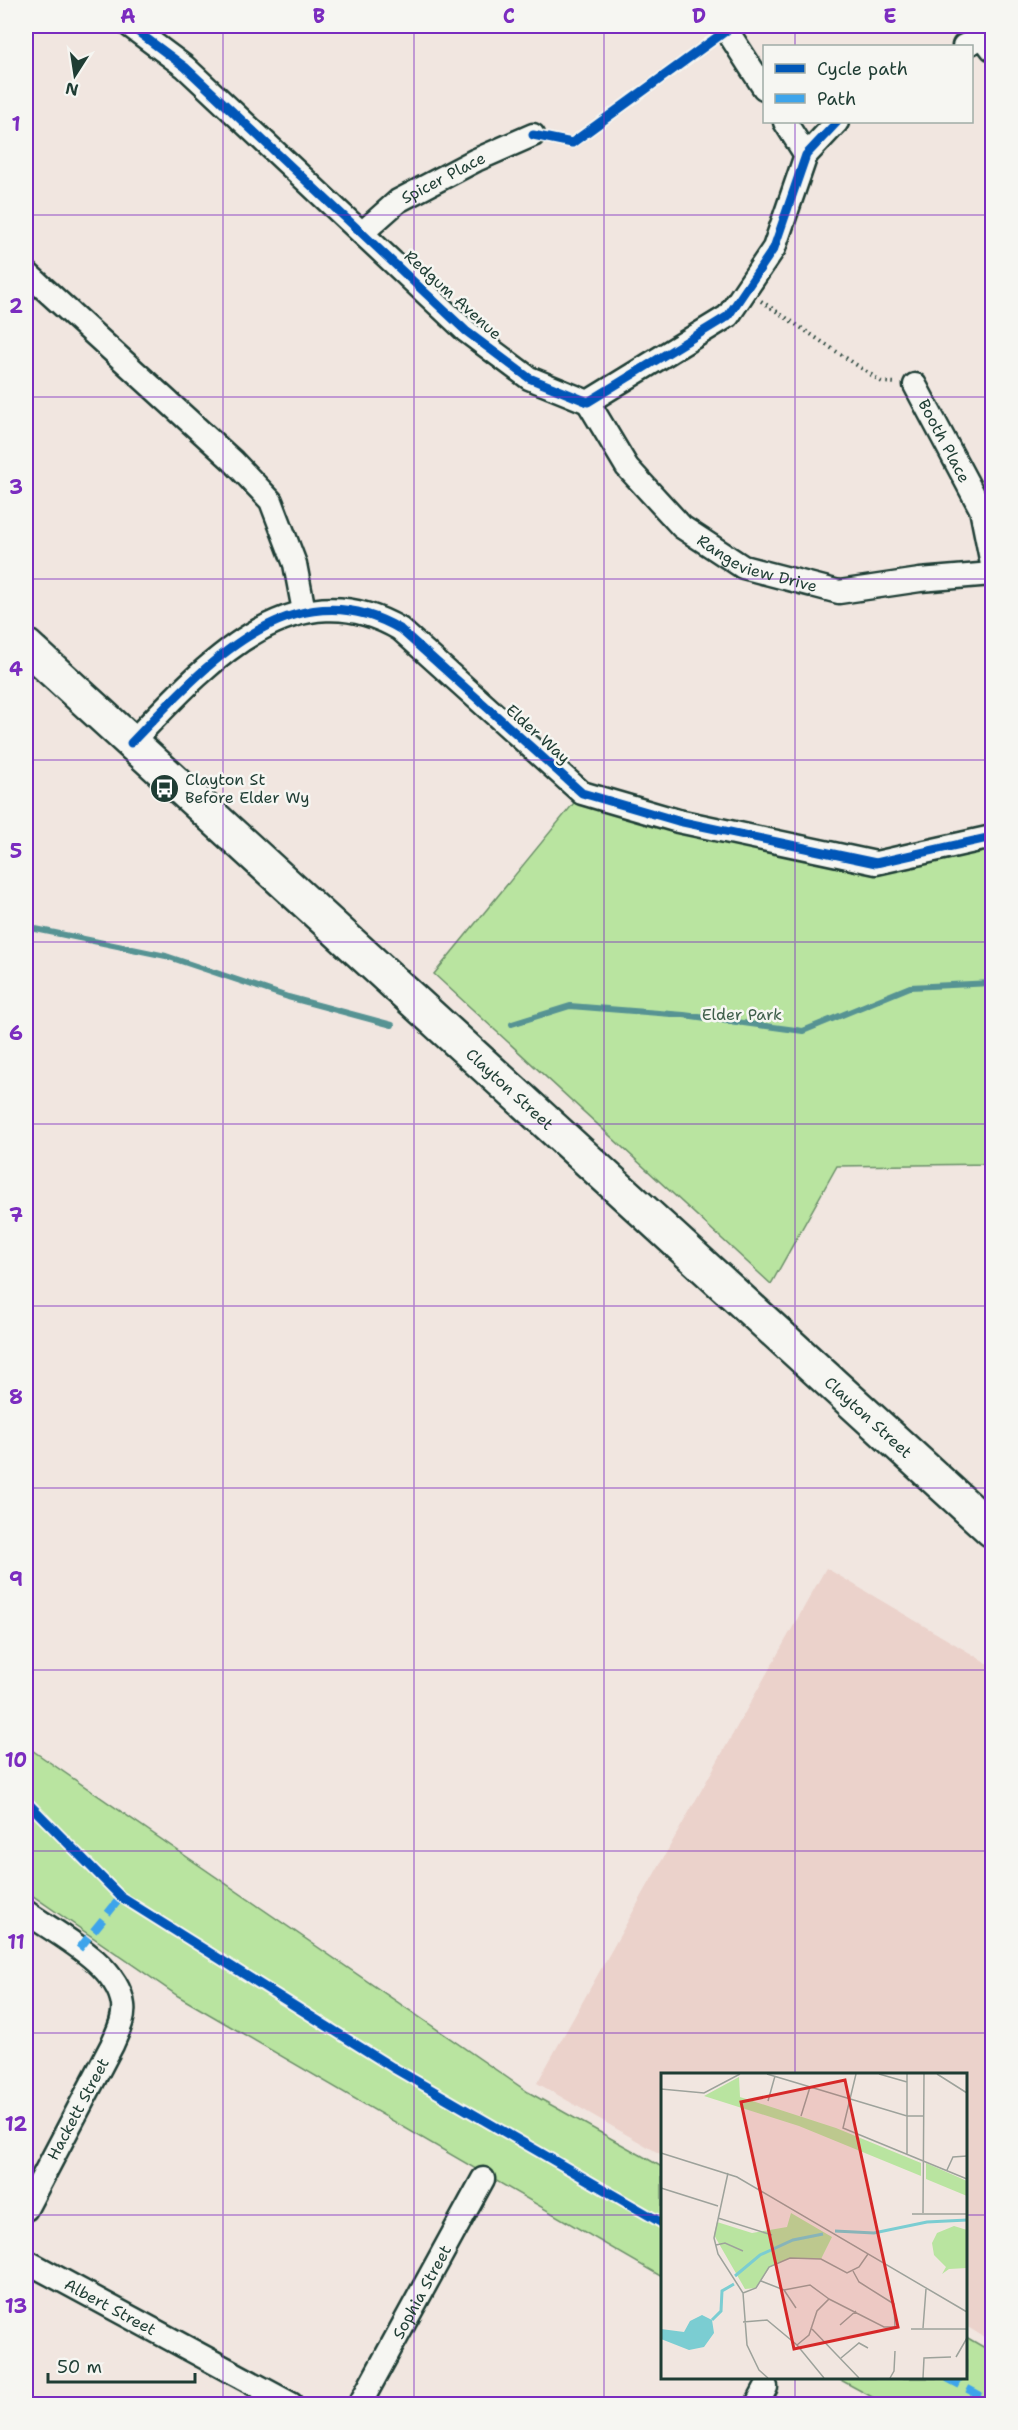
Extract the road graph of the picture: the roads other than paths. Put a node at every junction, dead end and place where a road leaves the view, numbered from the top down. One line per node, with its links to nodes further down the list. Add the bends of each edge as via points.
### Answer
1 (129, 26): 8 (street, Redgum Avenue, via 185,67)
2 (724, 26): 3 (street)
3 (763, 85)
4 (786, 123): 7 (street)
5 (836, 123): 7 (street)
6 (533, 135): 8 (street, Spicer Place, via 398,201)
7 (806, 155): 11 (street, via 774,248 728,316)
8 (362, 233): 11 (street, Redgum Avenue, via 466,331 529,378)
9 (26, 272): 14 (street, via 271,501 294,564)
10 (915, 385): 12 (street, Booth Place, via 981,509)
11 (588, 402): 13 (street, Rangeview Drive, via 627,467 682,527 742,567 839,592)
12 (993, 564)
13 (993, 574)
14 (304, 611): 16 (street, Elder Way, via 268,626 214,659); 17 (street, Elder Way, via 335,608 362,612 379,616 400,629 582,793 678,821 876,863)
15 (26, 646): 16 (main road, Clayton Street)
16 (131, 743): 18 (main road, Clayton Street)
17 (993, 837)
18 (993, 1530)
19 (26, 1912): 21 (street, Hackett Street, via 102,1965 117,1984 123,2006 112,2045)
20 (483, 2179): 24 (street, Sophia Street)
21 (26, 2209)
22 (26, 2261): 23 (street, Albert Street)
23 (291, 2404)
24 (360, 2404)

